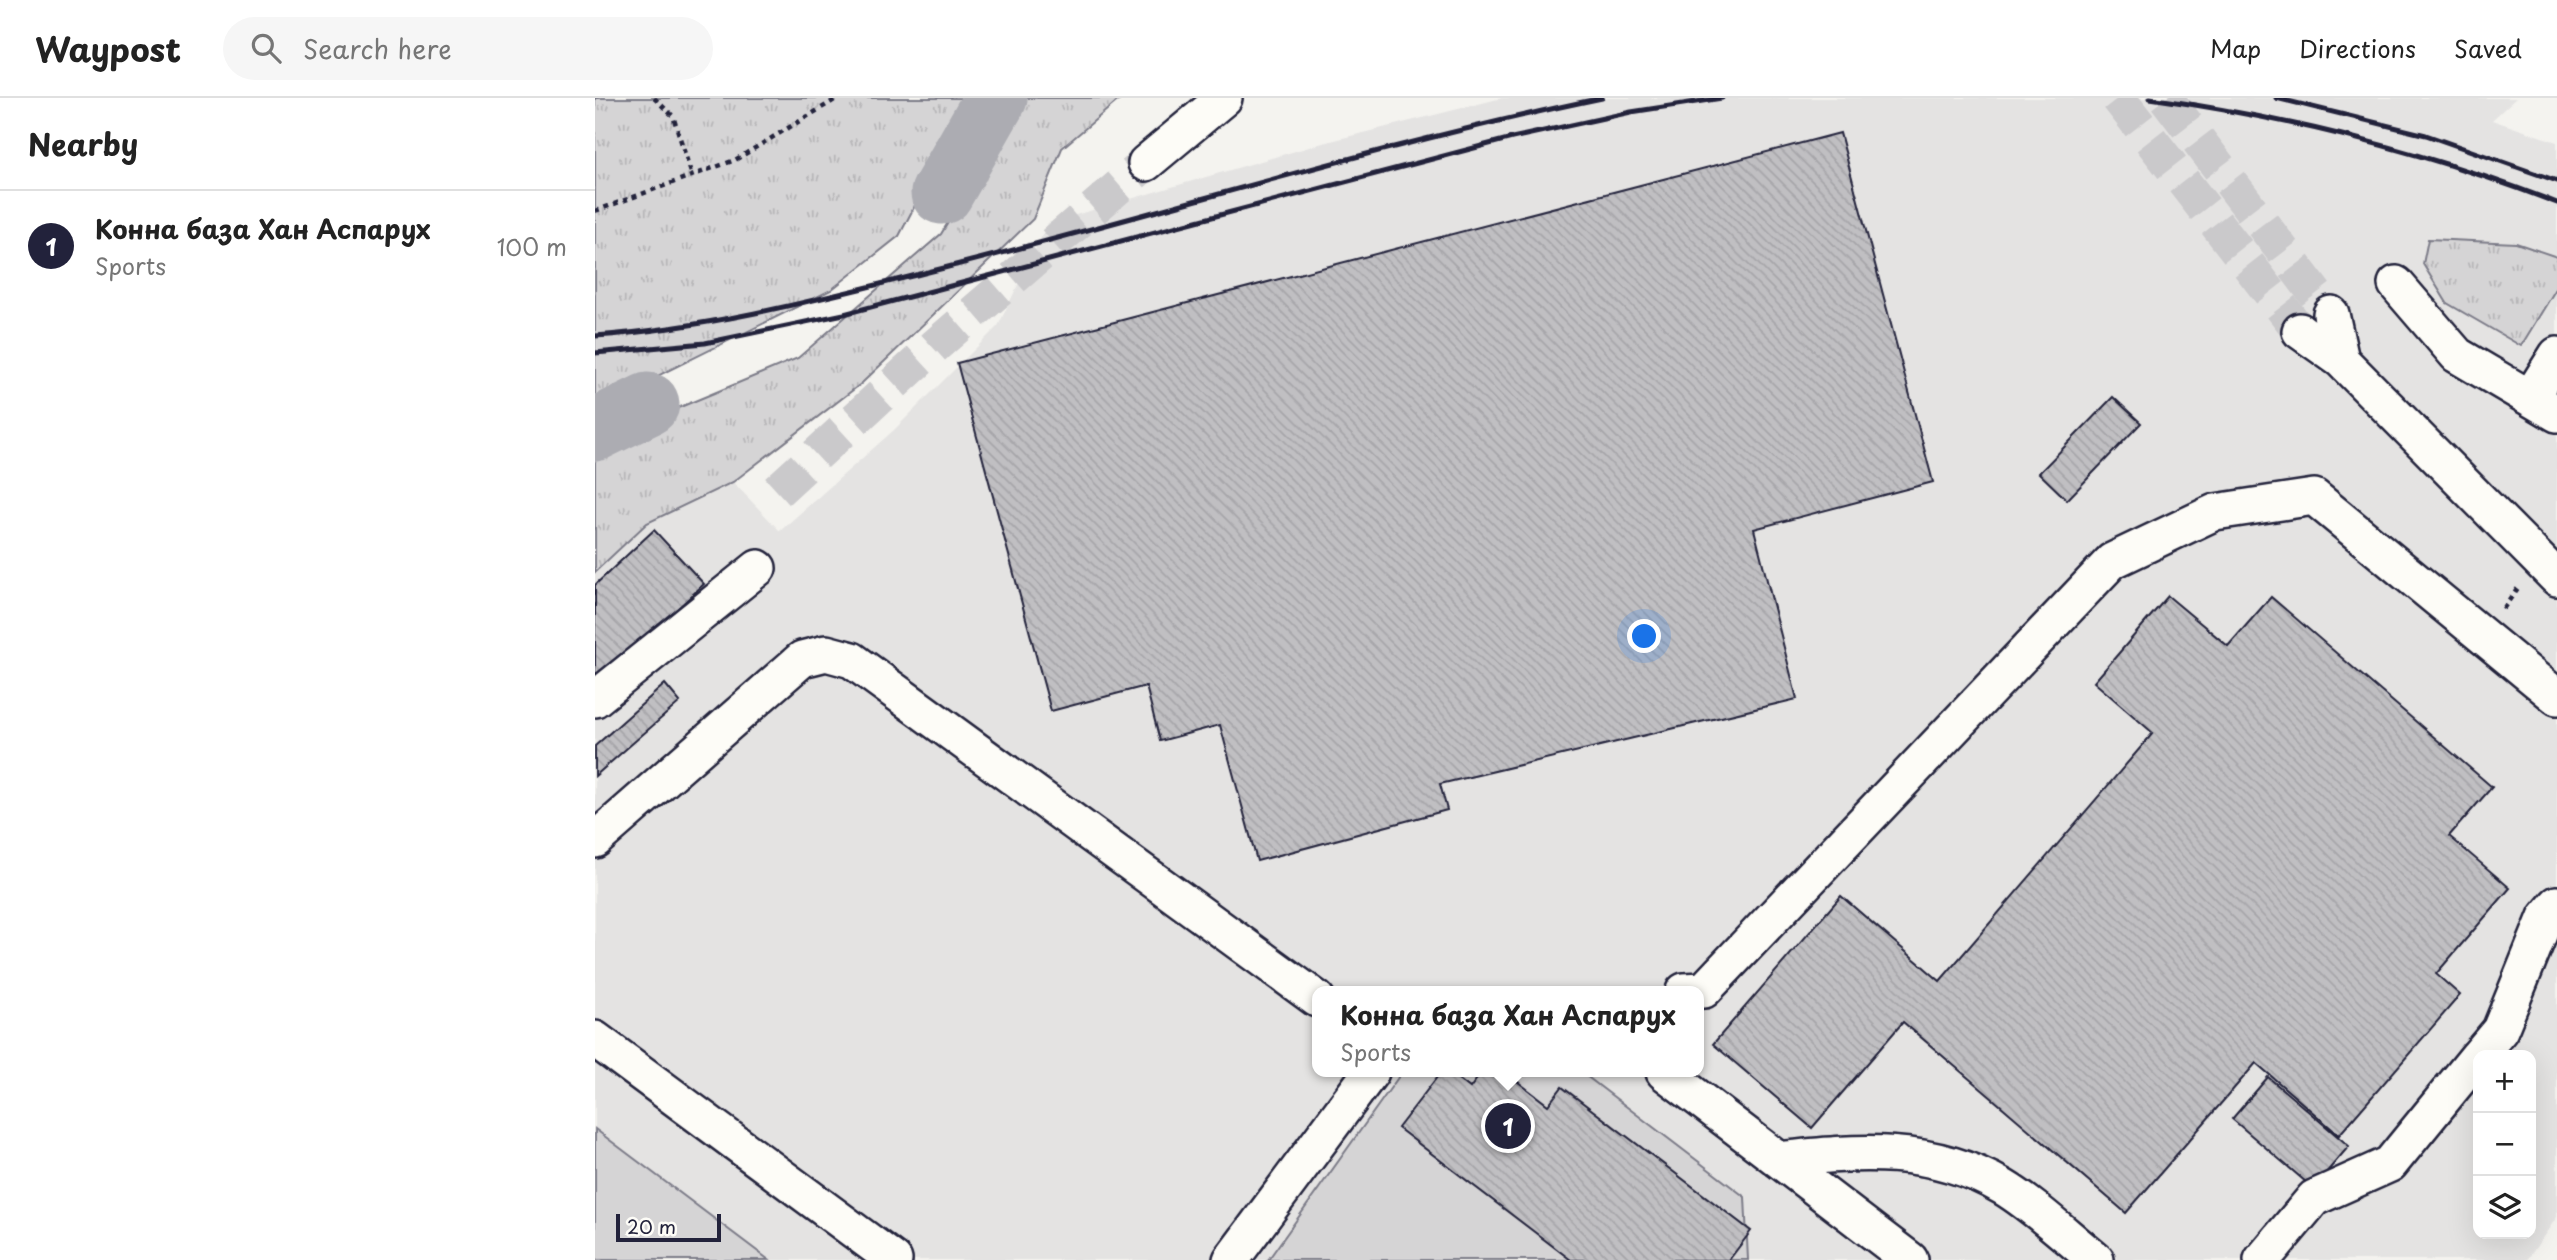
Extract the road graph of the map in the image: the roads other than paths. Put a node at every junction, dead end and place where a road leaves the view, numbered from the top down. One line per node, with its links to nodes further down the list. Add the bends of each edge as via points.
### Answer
1 (1224, 98): 2 (lane)
2 (1146, 163)
3 (2396, 284): 8 (lane, via 2457,355)
4 (2331, 314): 7 (lane)
5 (2300, 331): 7 (lane)
6 (2557, 355): 8 (lane)
7 (2341, 360): 10 (lane)
8 (2543, 406)
9 (758, 568): 12 (lane)
10 (2548, 568)
11 (2557, 697): 15 (lane, via 2314,497 2215,512 2112,561)
12 (595, 699)
13 (595, 840): 16 (lane, via 802,659 827,653 852,660)
14 (2557, 904): 18 (lane, via 2546,917 2500,1030)
15 (1704, 990)
16 (1312, 995)
17 (595, 1038): 23 (lane)
18 (2484, 1050)
19 (2473, 1063): 27 (lane, via 2390,1164 2314,1198)
20 (1367, 1077): 24 (lane)
21 (1671, 1077): 22 (lane)
22 (1779, 1160): 25 (lane); 26 (lane, via 1849,1152 1930,1156 2003,1187)
23 (894, 1260)
24 (1231, 1260)
25 (1910, 1260)
26 (2096, 1260)
27 (2262, 1260)

